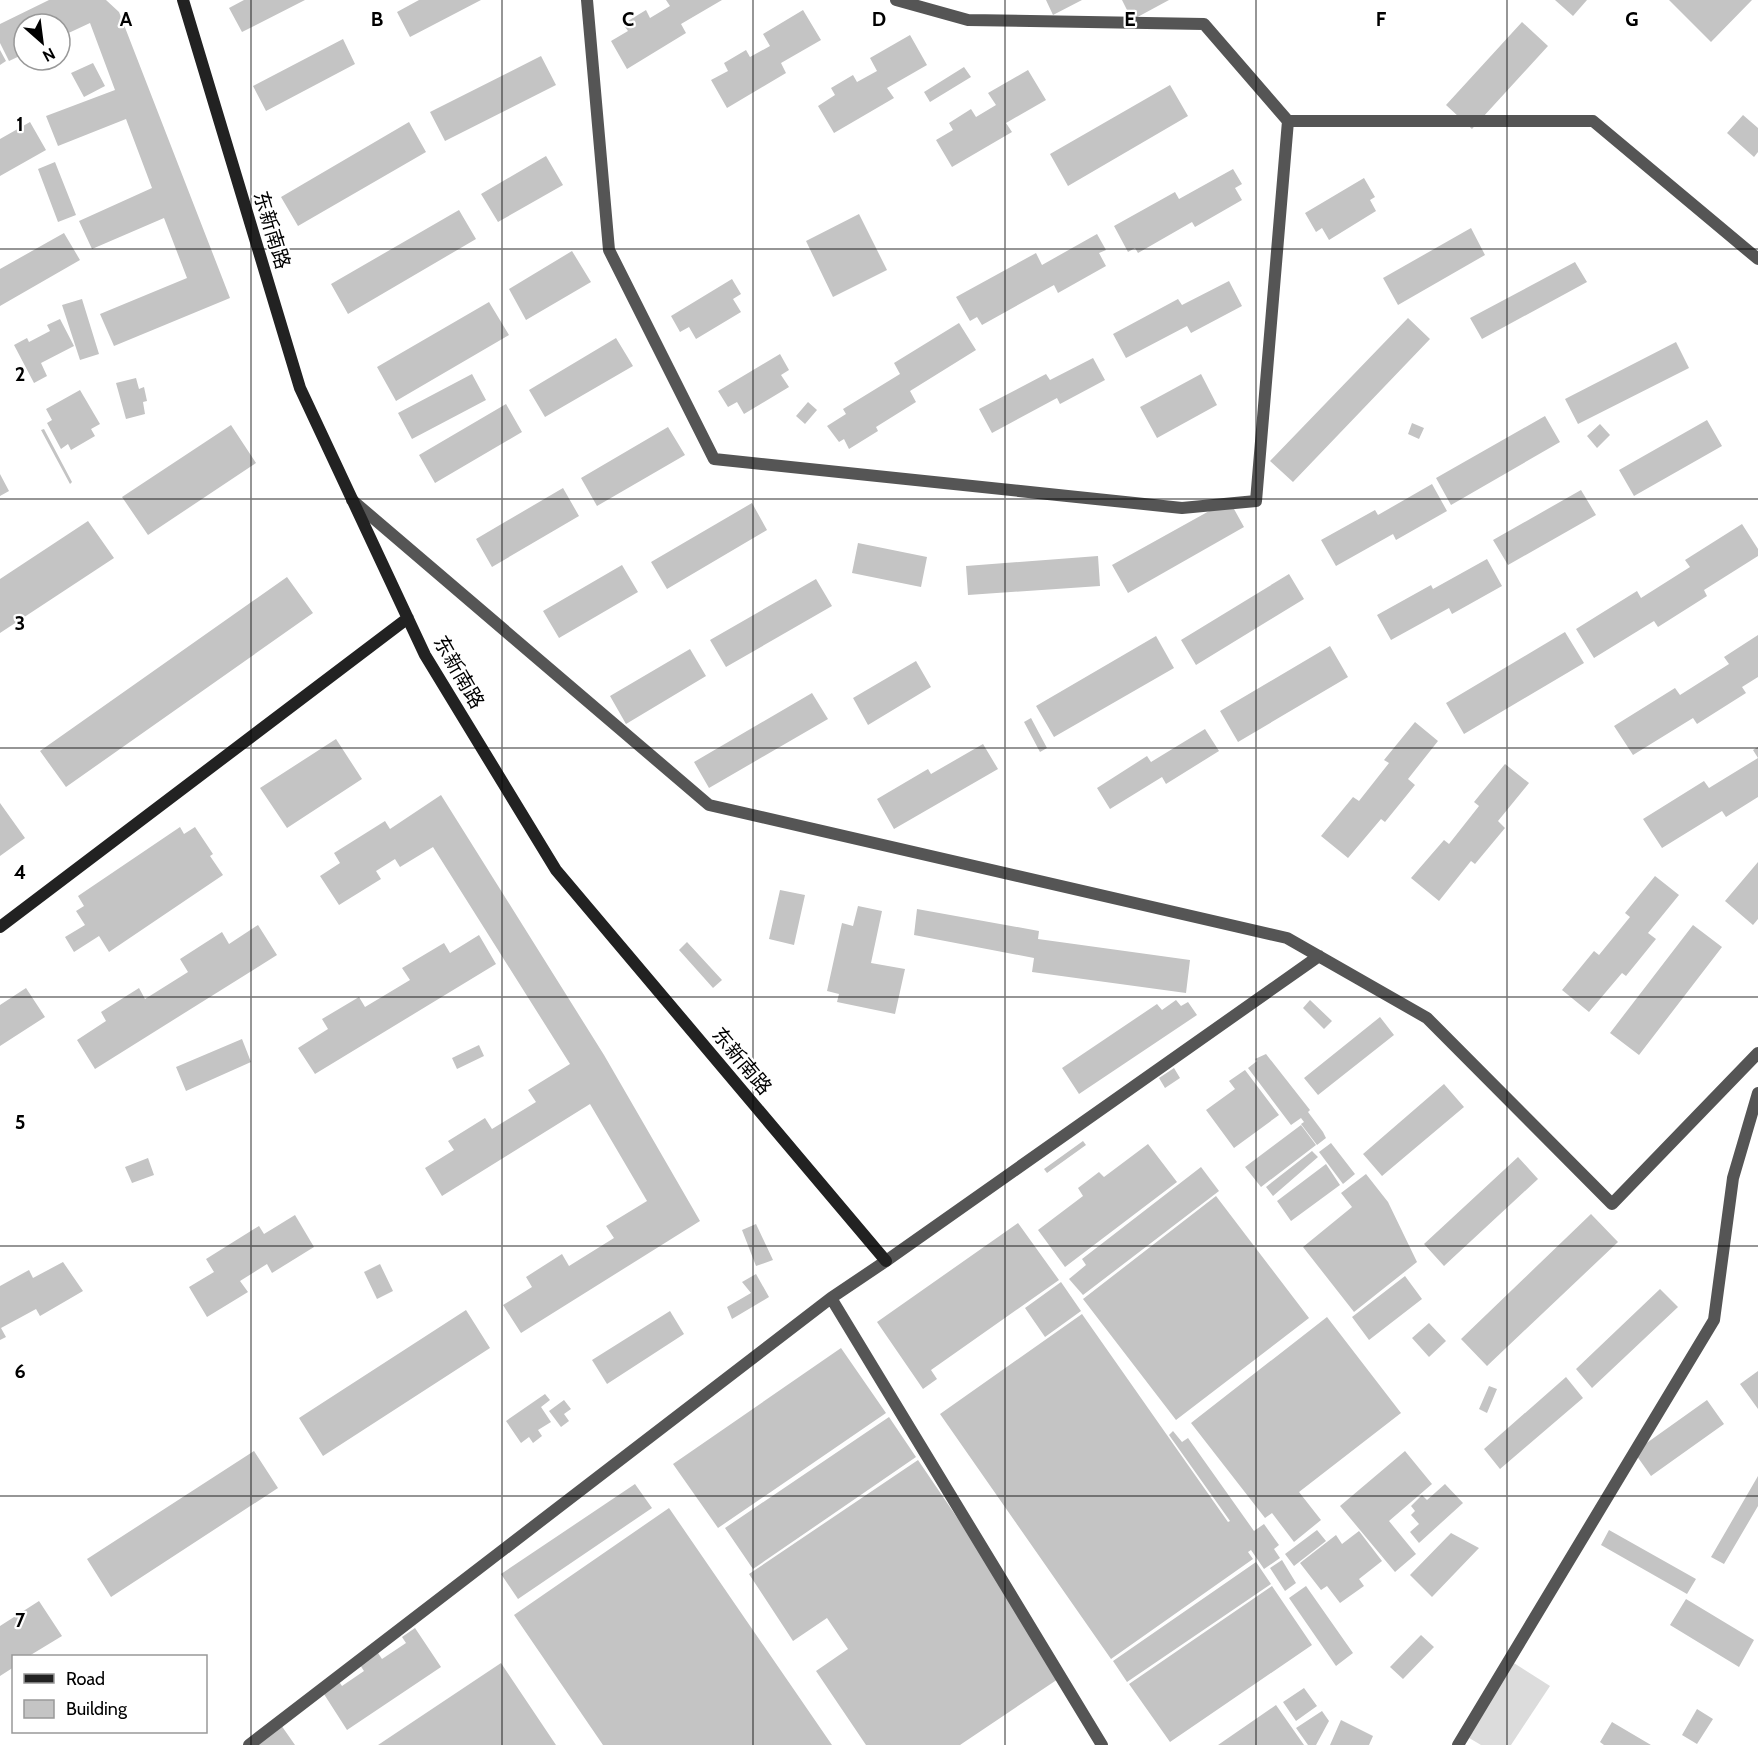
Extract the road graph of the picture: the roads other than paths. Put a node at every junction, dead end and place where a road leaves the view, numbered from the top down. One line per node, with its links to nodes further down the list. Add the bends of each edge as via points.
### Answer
1 (183, 0): 6 (main road, 东新南路, via 300,388)
2 (587, 0): 4 (street, via 609,250 714,459 1182,508 1256,501)
3 (896, 0): 4 (street, via 968,20 1204,24)
4 (1288, 121): 5 (street, via 1593,121)
5 (1758, 259)
6 (352, 500): 7 (main road, 东新南路); 9 (street, via 709,805 1287,938)
7 (408, 618): 8 (main road); 12 (main road, 东新南路, via 425,655 556,870)
8 (0, 927)
9 (1318, 956): 10 (street, via 1427,1018 1612,1204); 12 (street)
10 (1758, 1053)
11 (1758, 1094): 16 (street, via 1733,1178 1714,1320)
12 (886, 1262): 13 (street)
13 (831, 1298): 14 (street); 15 (street)
14 (249, 1745)
15 (1102, 1745)
16 (1458, 1745)

